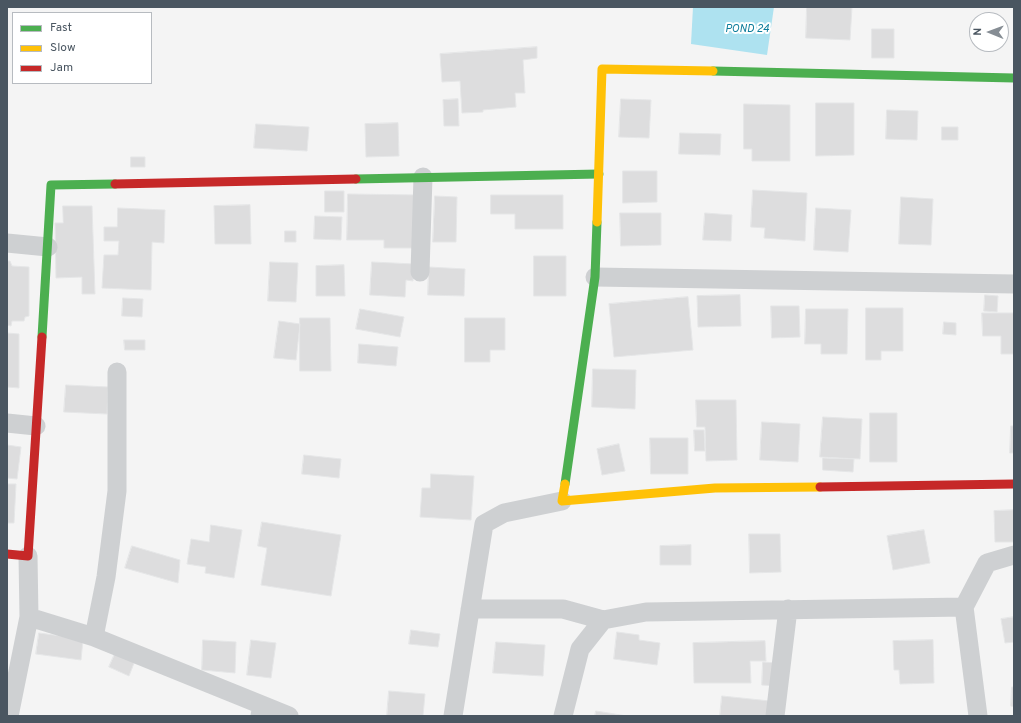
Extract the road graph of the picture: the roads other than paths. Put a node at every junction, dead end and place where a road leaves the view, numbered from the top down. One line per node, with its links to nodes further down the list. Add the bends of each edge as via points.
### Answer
1 (1014, 78): 2 (street, via 602,69)
2 (599, 174): 3 (street); 7 (street)
3 (423, 177): 5 (street, via 51,185); 6 (street)
4 (7, 243): 5 (street)
5 (48, 247): 11 (street)
6 (420, 272)
7 (595, 277): 8 (street); 13 (street)
8 (1014, 284)
9 (117, 372): 22 (street, via 117,491 106,577)
10 (7, 423): 11 (street)
11 (36, 426): 16 (street)
12 (1014, 484): 13 (street, via 715,488)
13 (562, 500): 18 (street, via 504,513 484,524)
14 (7, 554): 16 (street)
15 (1014, 555): 17 (street, via 987,563)
16 (28, 556): 20 (street)
17 (964, 607): 19 (street); 29 (street)
18 (470, 609): 21 (street, via 563,609); 26 (street)
19 (788, 609): 21 (street, via 646,612); 28 (street)
20 (29, 617): 22 (street); 24 (street)
21 (603, 620): 27 (street, via 580,649)
22 (94, 637): 23 (street)
23 (261, 711): 25 (street)
24 (9, 716)
25 (288, 716)
26 (453, 716)
27 (563, 716)
28 (776, 716)
29 (978, 716)

